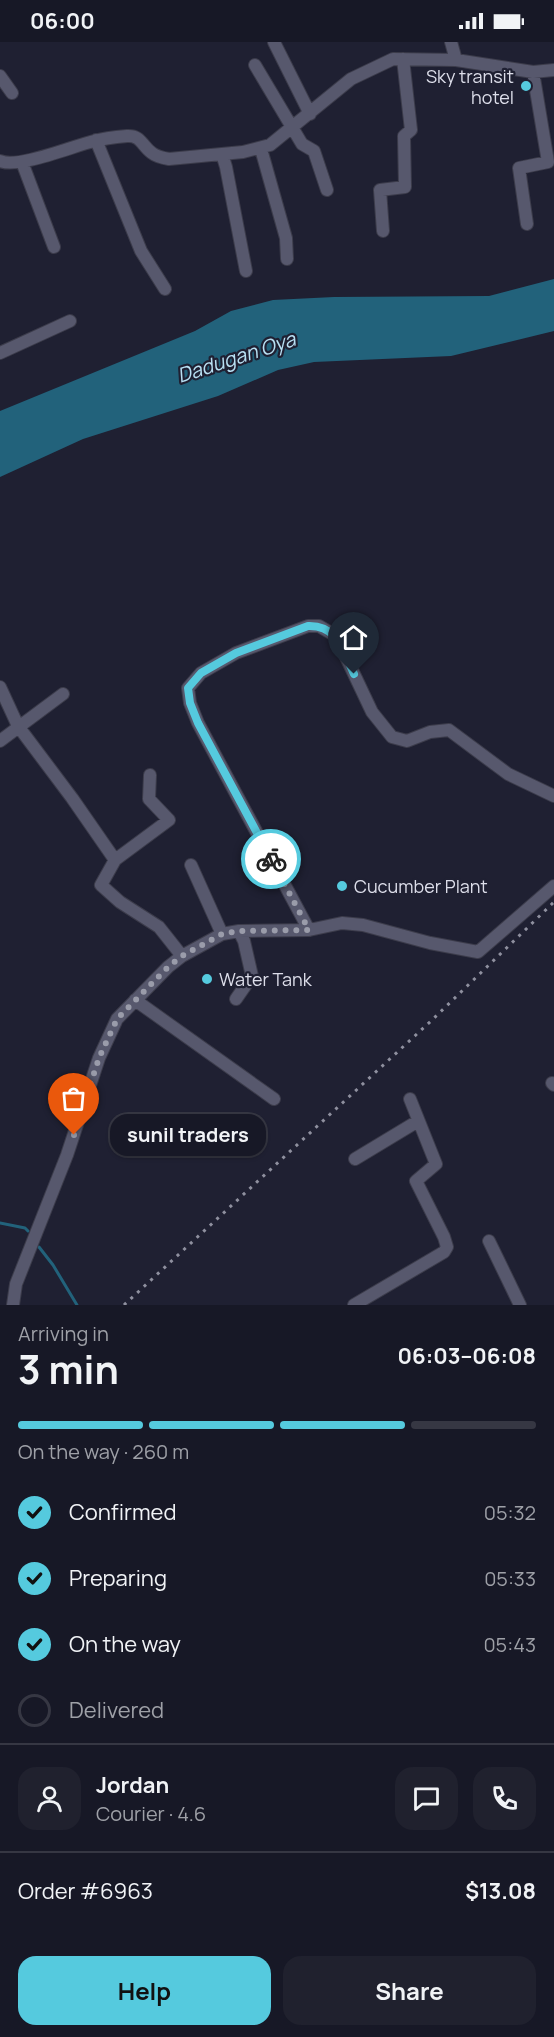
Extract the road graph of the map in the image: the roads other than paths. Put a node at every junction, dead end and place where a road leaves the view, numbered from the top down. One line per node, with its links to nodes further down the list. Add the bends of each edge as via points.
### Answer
1 (274, 42): 10 (street)
2 (451, 42): 4 (street)
3 (403, 59): 4 (street); 10 (street, via 393,59 351,79); 19 (street, via 411,130 405,136 405,186 380,190)
4 (456, 60): 7 (street)
5 (255, 65): 11 (street)
6 (554, 70): 7 (street)
7 (533, 72): 18 (street, via 548,162 519,168)
8 (0, 76): 9 (street)
9 (12, 93)
10 (310, 114): 11 (street)
11 (291, 127): 13 (street); 17 (street, via 304,147 314,151)
12 (96, 140): 14 (street, via 130,136 141,140 150,153 169,159); 16 (street); 23 (street, via 141,251)
13 (261, 149): 14 (street); 21 (street, via 286,238)
14 (222, 153): 22 (street)
15 (0, 161): 16 (street)
16 (22, 162): 20 (street)
17 (327, 190)
18 (527, 224)
19 (383, 231)
20 (54, 247)
21 (287, 258)
22 (246, 271)
23 (165, 289)
24 (70, 321): 25 (street)
25 (0, 354)
26 (0, 687): 28 (street)
27 (63, 694): 28 (street)
28 (18, 728): 29 (street); 32 (street)
29 (0, 741)
30 (150, 775): 32 (street, via 149,799 169,820)
31 (554, 796): 35 (street, via 508,774 449,730 407,741 392,737 372,712 336,636 320,626 308,626 236,653 201,673 188,688 190,703)
32 (115, 860): 38 (street, via 101,885 159,927)
33 (190, 865): 37 (street)
34 (554, 886): 35 (street, via 478,952 363,925 342,923)
35 (309, 930): 36 (street)
36 (239, 931): 37 (street); 39 (street, via 252,976)
37 (222, 934): 38 (street)
38 (182, 956): 40 (street)
39 (236, 999)
40 (135, 1000): 41 (street); 46 (street, via 117,1019 99,1058 67,1155 16,1284)
41 (274, 1099)
42 (410, 1099): 43 (street)
43 (418, 1121): 44 (street); 47 (street, via 436,1164 416,1180 447,1248)
44 (355, 1159)
45 (489, 1241): 48 (street)
46 (13, 1305)
47 (354, 1305)
48 (520, 1305)

